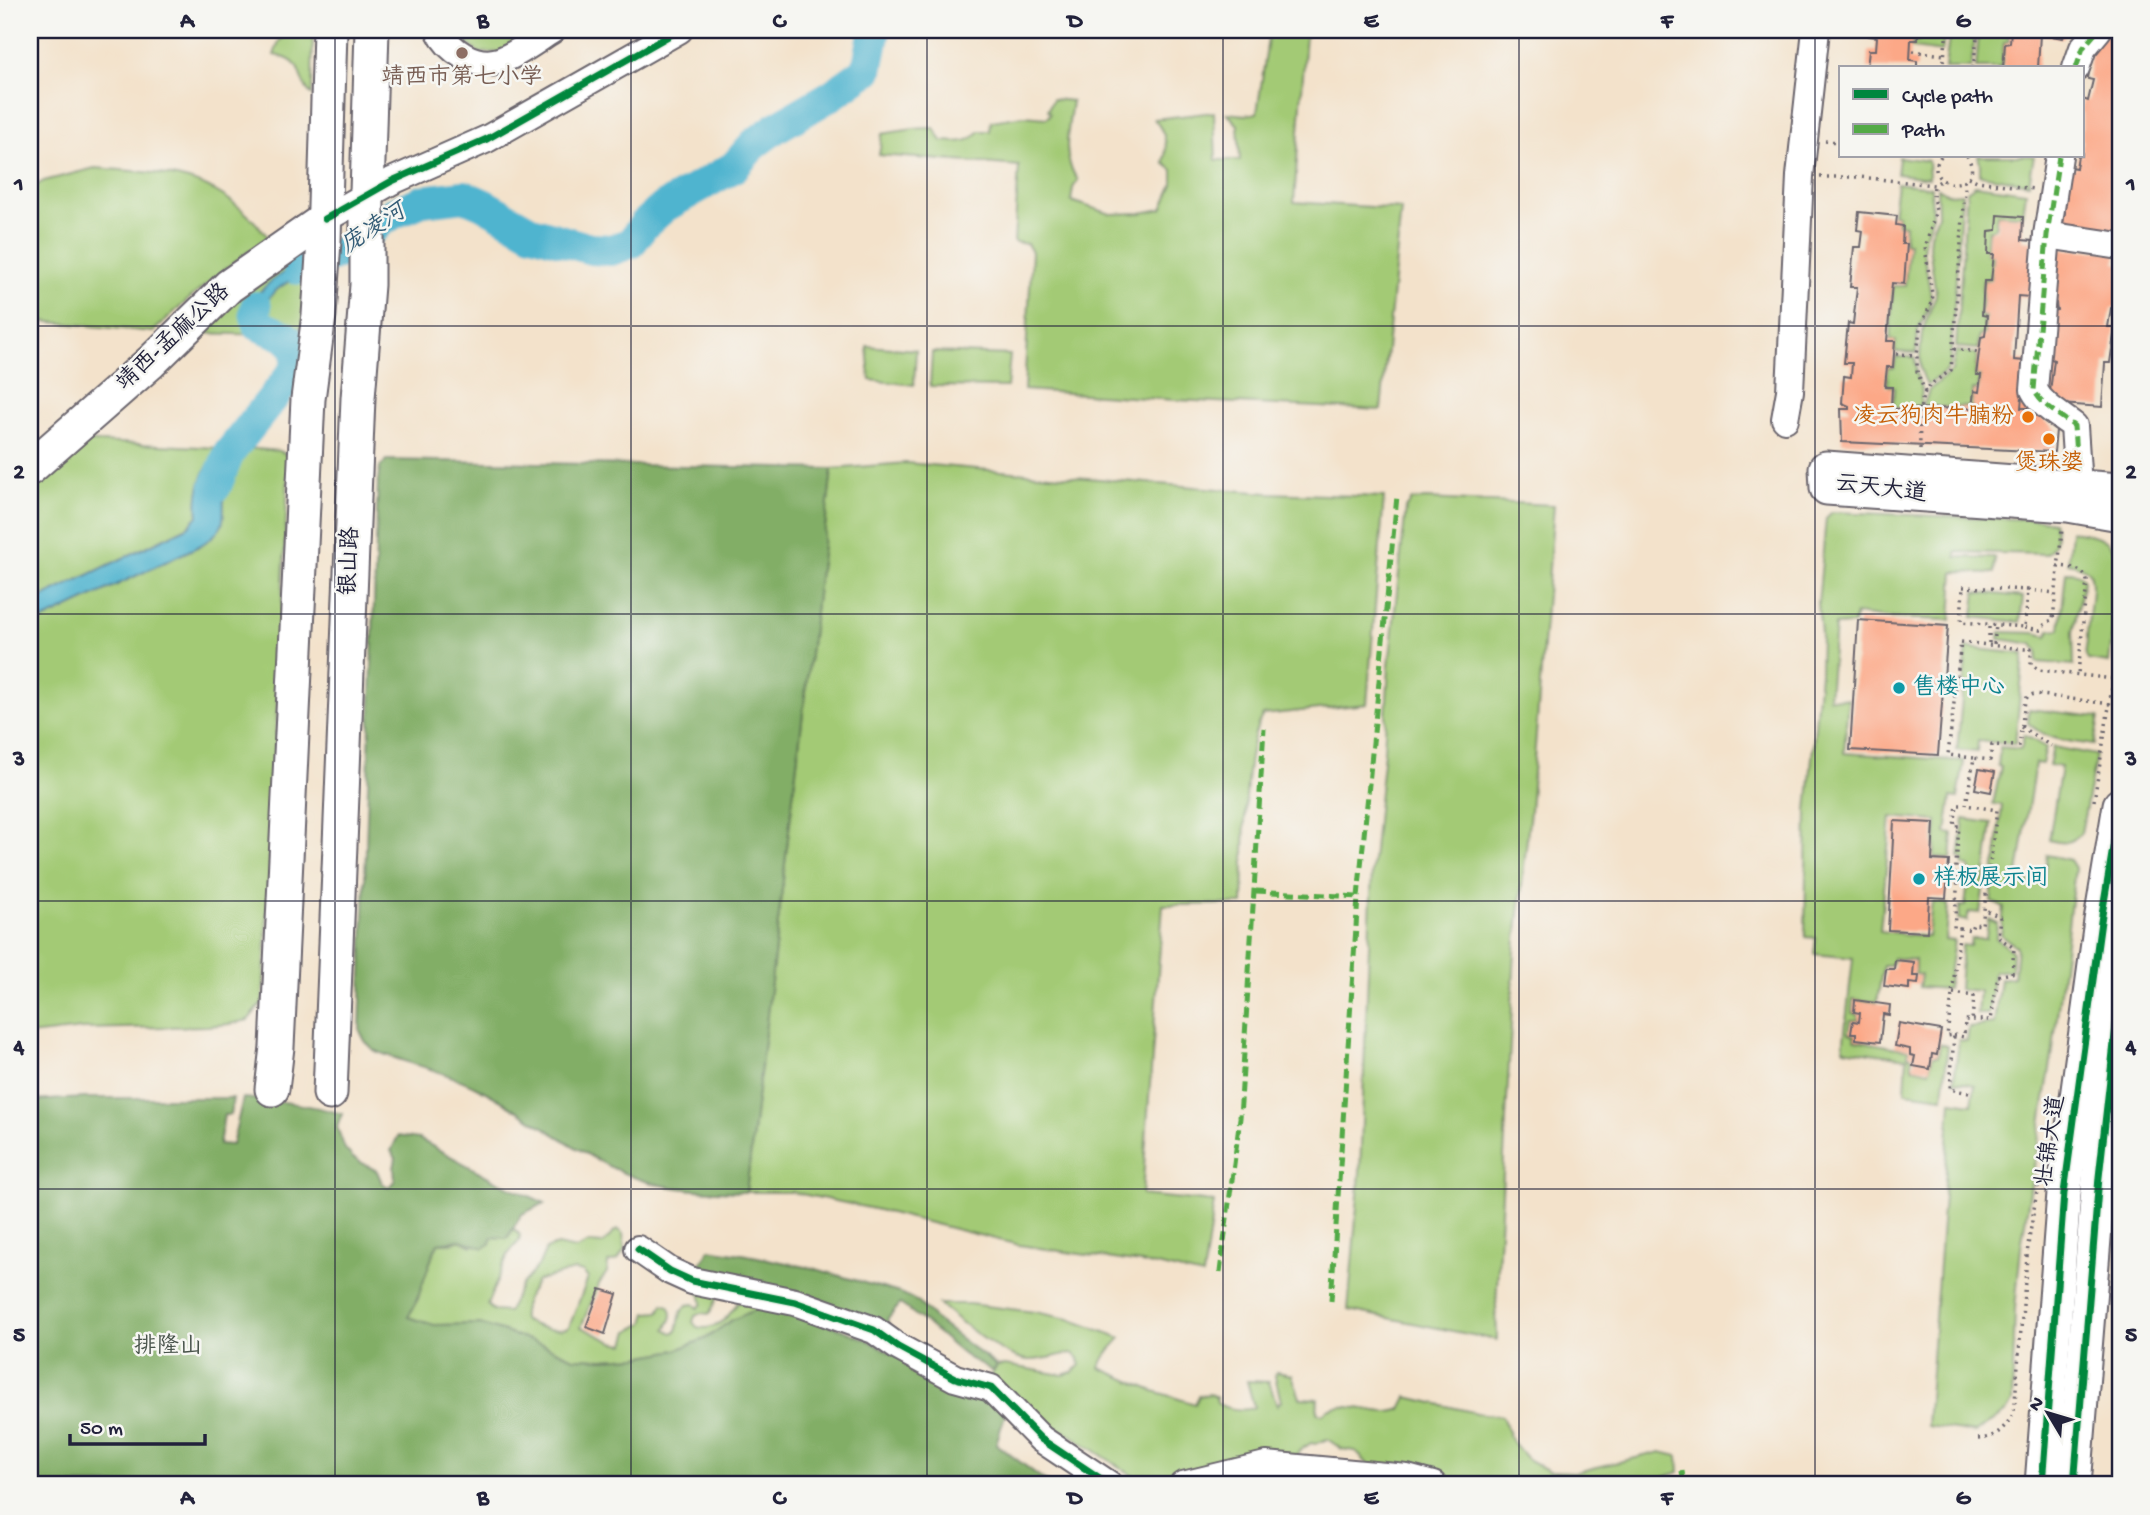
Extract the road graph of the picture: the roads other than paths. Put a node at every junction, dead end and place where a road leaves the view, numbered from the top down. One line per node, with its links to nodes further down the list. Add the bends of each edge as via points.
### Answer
1 (330, 30): 11 (main road)
2 (372, 30): 10 (main road, 银山路)
3 (439, 30): 4 (street, via 463,56 487,62 497,62)
4 (552, 30)
5 (679, 30): 10 (street)
6 (1816, 30): 14 (street, via 1800,176)
7 (2098, 30): 8 (street, via 2083,48)
8 (2077, 66)
9 (2059, 158): 12 (street)
10 (367, 207): 11 (street); 22 (main road, 银山路)
11 (325, 230): 15 (main road, 靖西-孟麻公路, via 229,286); 21 (main road, via 309,399)
12 (2047, 235): 13 (street); 16 (street, via 2034,390 2048,408 2074,426)
13 (2120, 246)
14 (1785, 419)
15 (30, 468)
16 (2077, 471)
17 (2120, 490): 18 (main road, 云天大道, via 1826,468 1826,488 2068,505)
18 (2120, 514)
19 (2120, 805): 27 (main road, 壮锦大道, via 2064,1193)
20 (2120, 990): 28 (main road, via 2099,1177)
21 (272, 1089)
22 (330, 1093)
23 (638, 1249): 24 (street, via 692,1281 795,1302 874,1330 955,1378 991,1388 1041,1439)
24 (1110, 1485)
25 (1183, 1485): 26 (street, via 1266,1465 1407,1478)
26 (1433, 1485)
27 (2042, 1485)
28 (2074, 1485)

